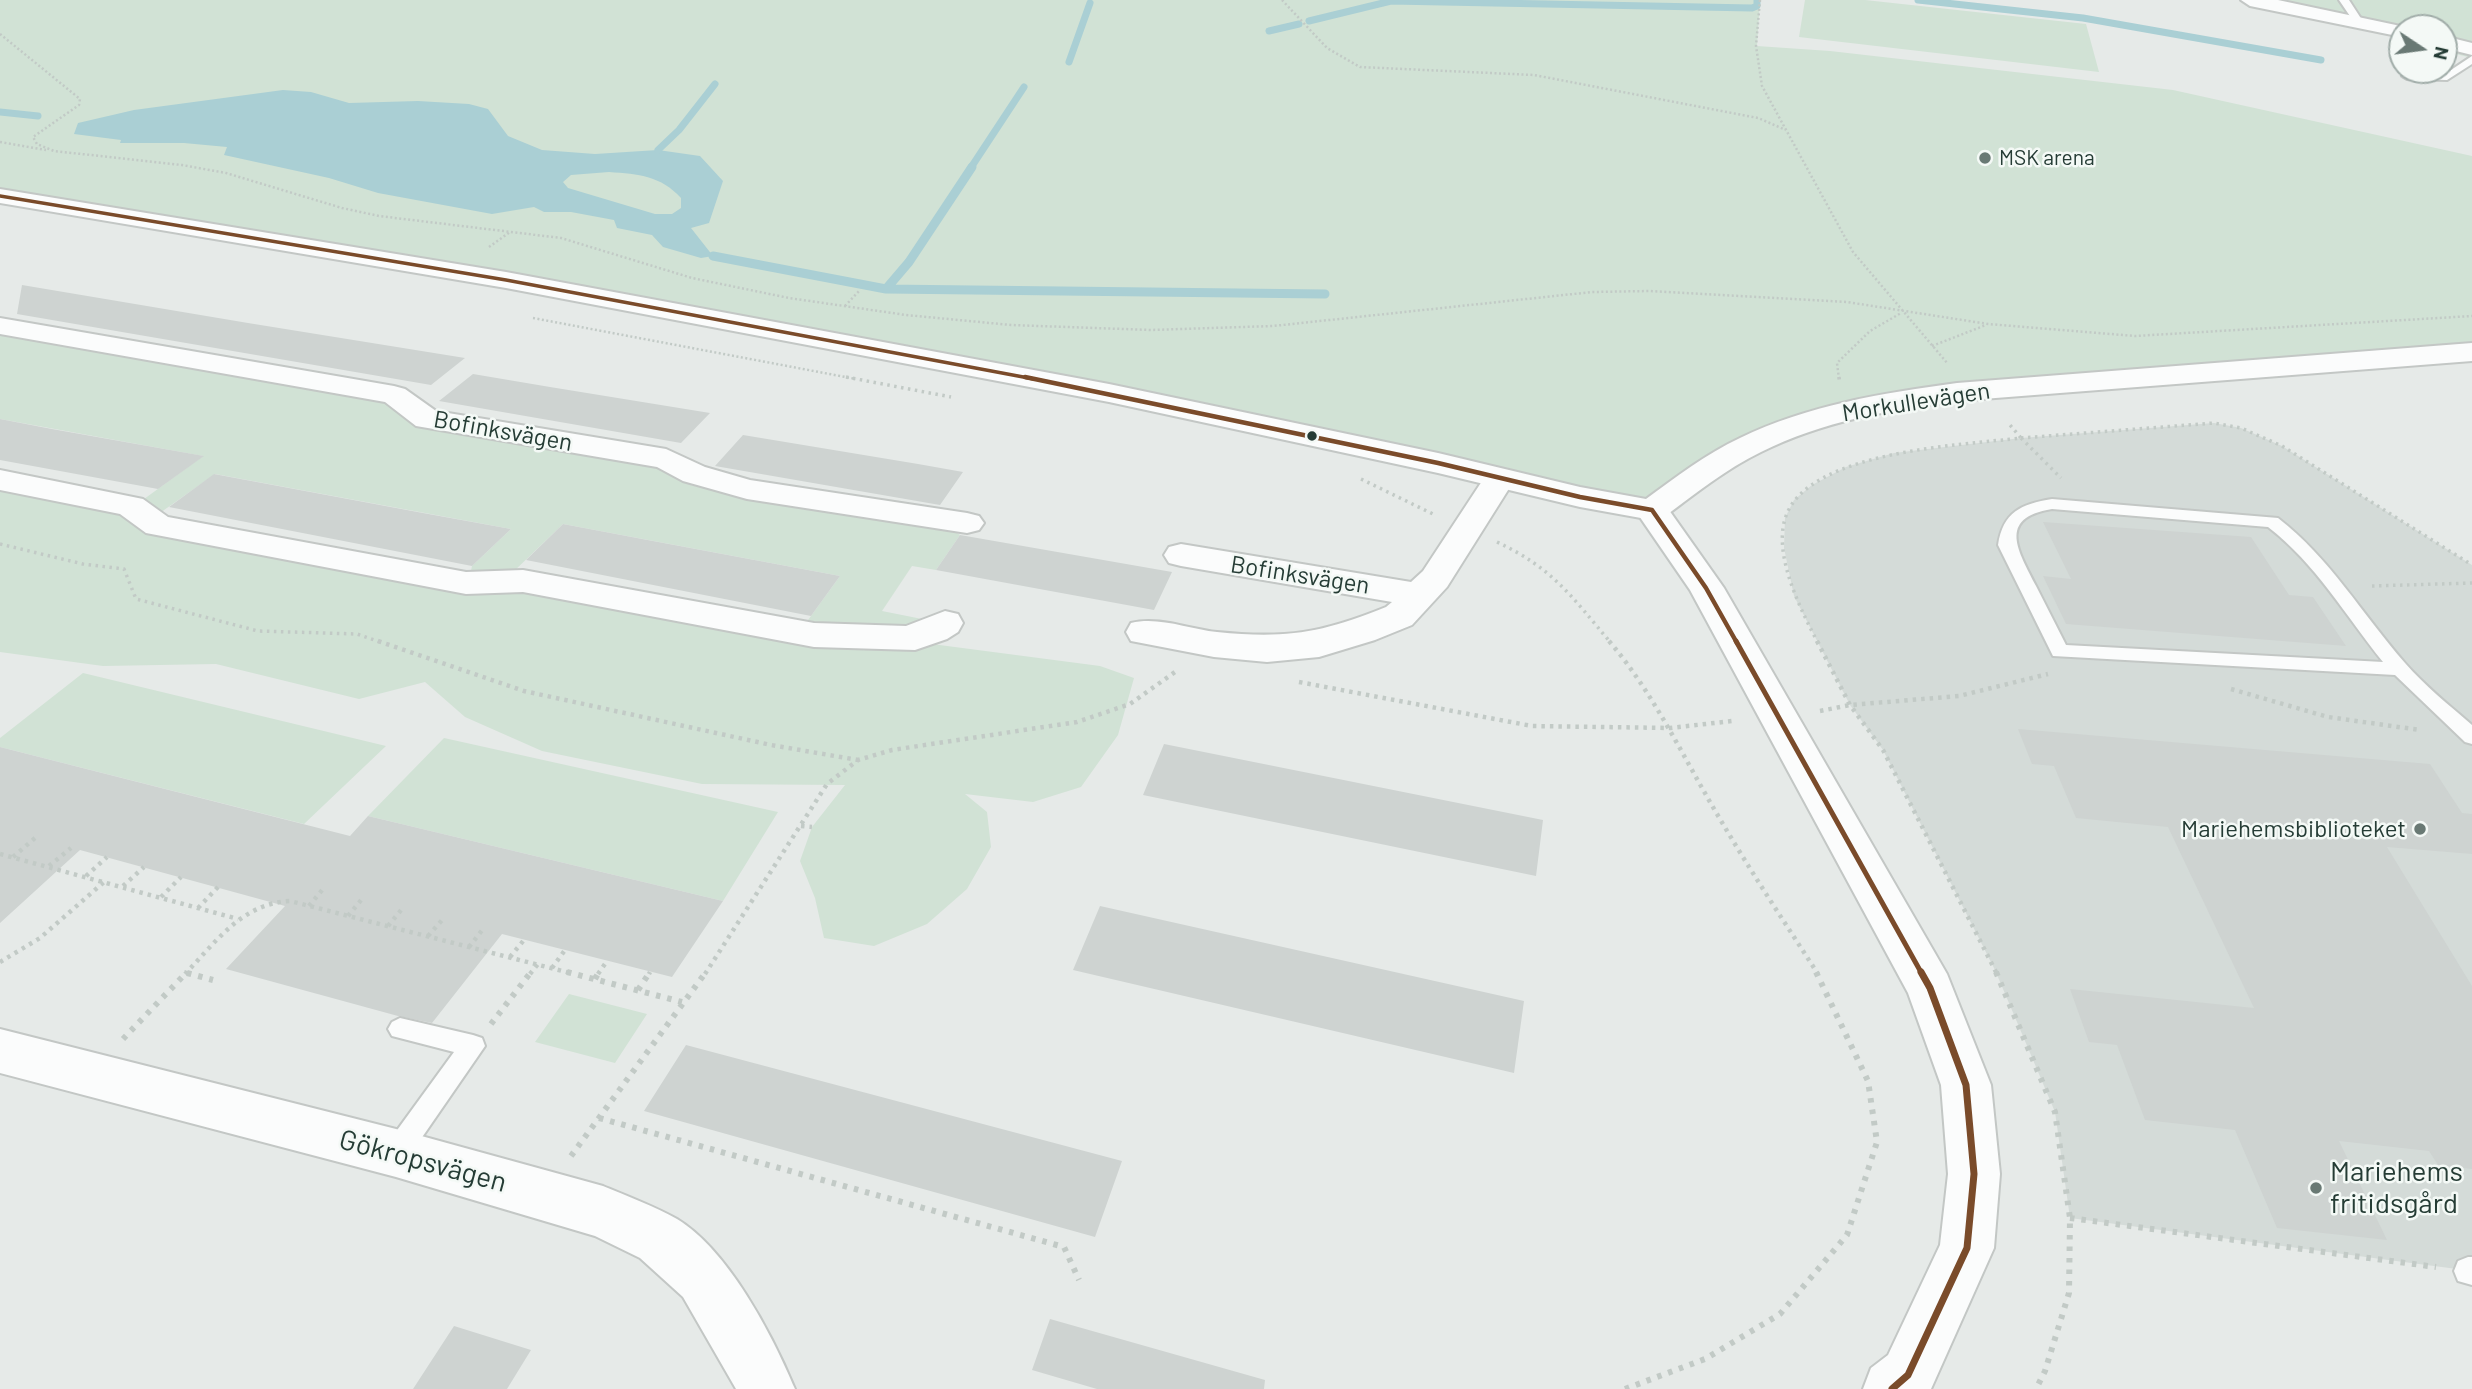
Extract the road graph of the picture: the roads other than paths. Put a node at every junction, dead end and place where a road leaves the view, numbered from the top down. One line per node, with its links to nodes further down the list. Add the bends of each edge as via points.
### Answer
1 (2250, 0): 3 (street)
2 (2344, 0): 3 (lane)
3 (2357, 20): 4 (street)
4 (2388, 28)
5 (0, 195): 8 (street, via 506,280 1109,393)
6 (0, 326): 11 (street, Bofinksvägen, via 394,396 427,419 666,459 694,474 747,489)
7 (2472, 352): 10 (street, Morkullevägen, via 1897,400 1824,416 1749,445)
8 (1499, 479): 10 (street); 13 (street, Bofinksvägen, via 1435,579)
9 (0, 480): 14 (street, via 131,506 158,526 466,583 523,581 814,635 905,640 930,634)
10 (1652, 510): 22 (street, via 1706,588 1930,988 1966,1085 1974,1174 1968,1248 1908,1375)
11 (967, 523)
12 (1181, 555): 13 (street, Bofinksvägen)
13 (1419, 595): 15 (street, Bofinksvägen, via 1399,615 1319,644 1267,649)
14 (945, 623)
15 (1144, 632)
16 (2399, 669): 16 (lane, via 2336,586 2273,522 2052,504 2032,507 2009,527 2007,545 2060,651); 17 (lane)
17 (2471, 736)
18 (400, 1029): 20 (lane, via 473,1046)
19 (0, 1051): 20 (street, Gökropsvägen)
20 (396, 1153): 21 (street, Gökropsvägen, via 604,1212 659,1239 702,1278)
21 (766, 1389)
22 (1892, 1389)

